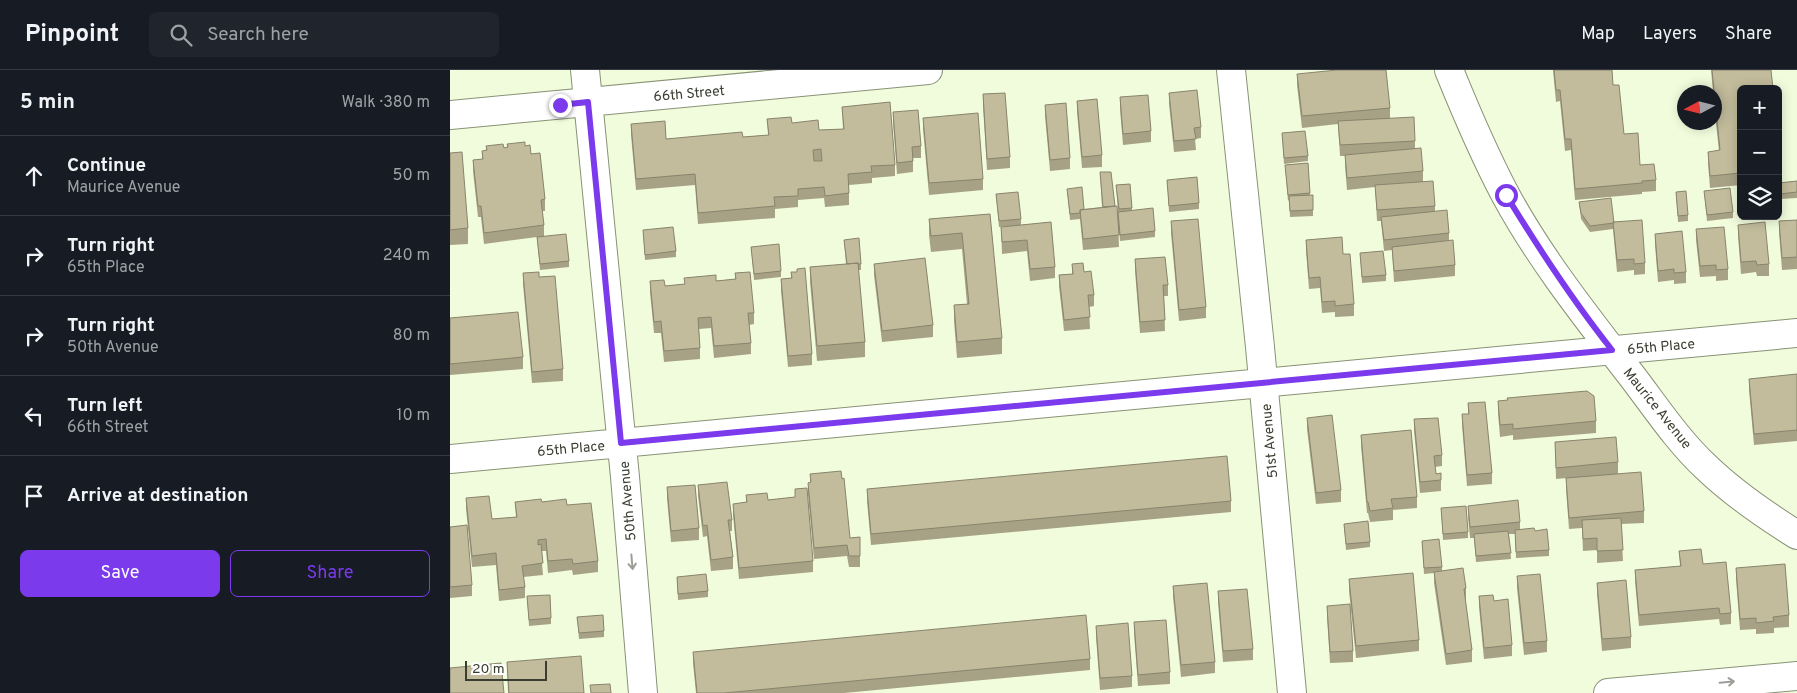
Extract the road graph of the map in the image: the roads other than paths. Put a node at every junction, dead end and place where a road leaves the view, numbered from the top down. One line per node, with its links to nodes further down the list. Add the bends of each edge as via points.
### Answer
1 (585, 70): 5 (street, 50th Avenue)
2 (928, 70): 5 (street, 66th Street)
3 (1231, 70): 9 (street, 51st Avenue)
4 (1449, 70): 8 (street, Maurice Avenue, via 1474,132 1506,195 1584,316)
5 (588, 102): 6 (street, 66th Street); 10 (street, 50th Avenue)
6 (450, 115)
7 (1797, 333): 8 (street, 65th Place)
8 (1612, 350): 9 (street, 65th Place); 12 (street, Maurice Avenue, via 1706,467 1757,510)
9 (1263, 382): 10 (street, 65th Place); 15 (street, 51st Avenue)
10 (621, 443): 11 (street, 65th Place); 14 (street, 50th Avenue, one-way to 14)
11 (450, 459)
12 (1797, 535)
13 (1797, 676): 16 (street, one-way to 13)
14 (644, 693)
15 (1292, 693)
16 (1608, 693)

